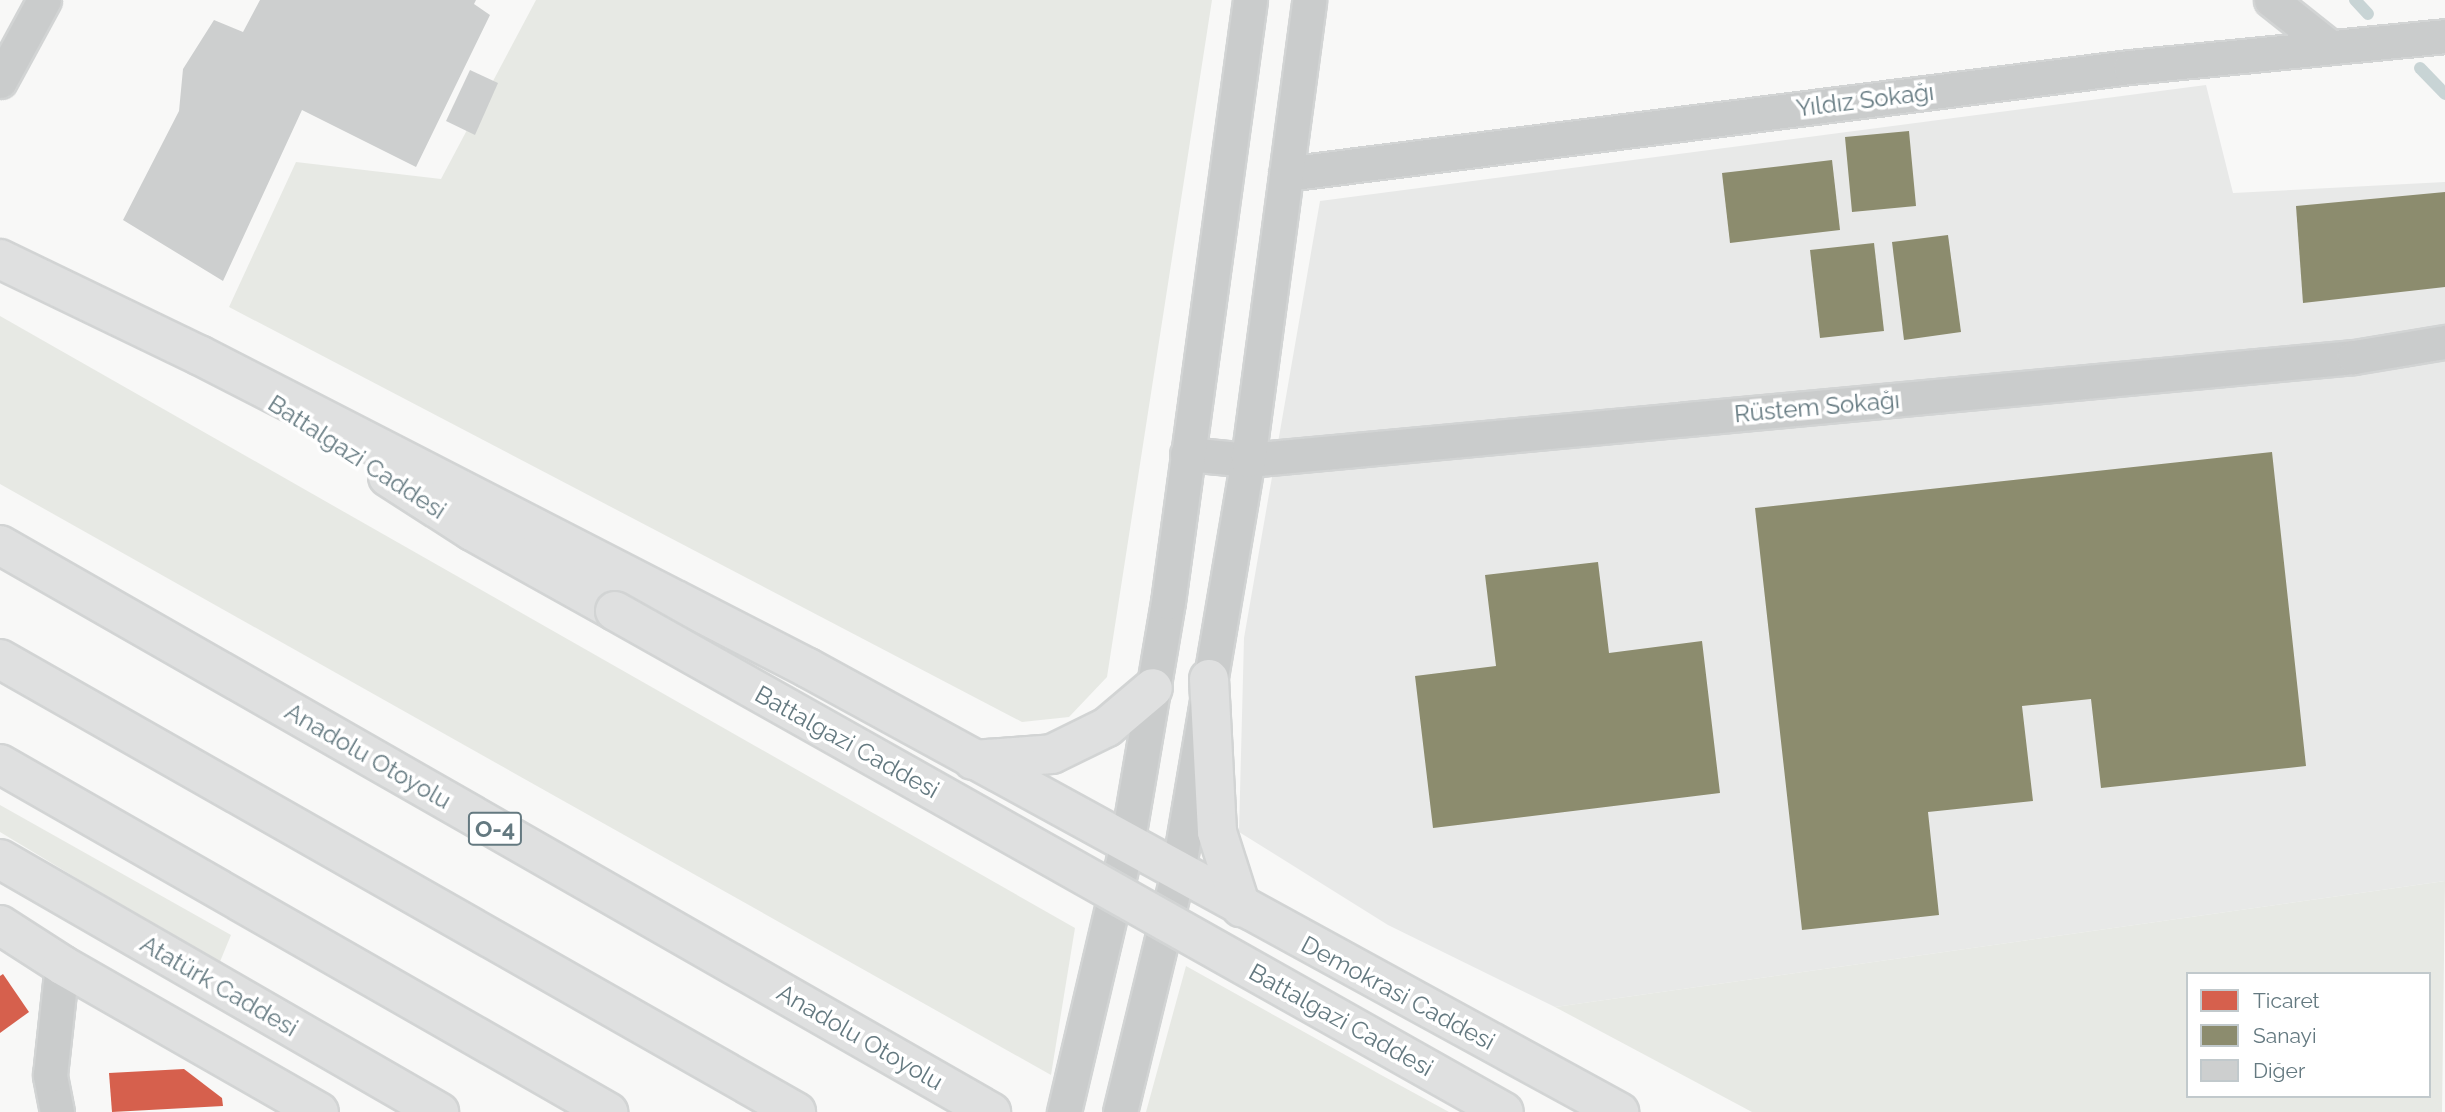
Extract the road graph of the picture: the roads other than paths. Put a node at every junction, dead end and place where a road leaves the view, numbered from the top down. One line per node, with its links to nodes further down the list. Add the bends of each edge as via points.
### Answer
1 (44, 0): 7 (street)
2 (1251, 0): 12 (street)
3 (1309, 0): 8 (street)
4 (2272, 0): 6 (street)
5 (2445, 36): 6 (street, Yıldız Sokağı)
6 (2330, 47): 8 (street, Yıldız Sokağı, via 2130,66)
7 (0, 81)
8 (1286, 174): 13 (street)
9 (0, 259): 11 (main road, Battalgazi Caddesi)
10 (2445, 342): 13 (street, Rüstem Sokağı, via 2340,359)
11 (199, 355): 18 (main road, Battalgazi Caddesi, via 808,668); 34 (main road, Battalgazi Caddesi, bridge, via 472,531)
12 (1187, 454): 13 (street, Rüstem Sokağı); 17 (street)
13 (1248, 460): 16 (street)
14 (0, 545): 31 (main road, Anadolu Otoyolu / O-4)
15 (0, 659): 30 (main road)
16 (1209, 679): 22 (street); 23 (main road, via 1217,832)
17 (1153, 688): 18 (main road, via 1107,727 1052,754); 20 (street)
18 (974, 760): 20 (main road, Battalgazi Caddesi)
19 (0, 764): 29 (main road)
20 (1127, 844): 22 (main road, Battalgazi Caddesi); 32 (street)
21 (0, 859): 28 (main road, Atatürk Caddesi)
22 (1178, 872): 23 (main road, Demokrasi Caddesi); 33 (street)
23 (1241, 907): 35 (main road, Demokrasi Caddesi)
24 (0, 925): 25 (main road)
25 (62, 965): 26 (street, via 50,1075); 27 (main road)
26 (57, 1112)
27 (318, 1112)
28 (439, 1112)
29 (608, 1112)
30 (796, 1112)
31 (991, 1112)
32 (1064, 1112)
33 (1120, 1112)
34 (1504, 1112)
35 (1619, 1112)

